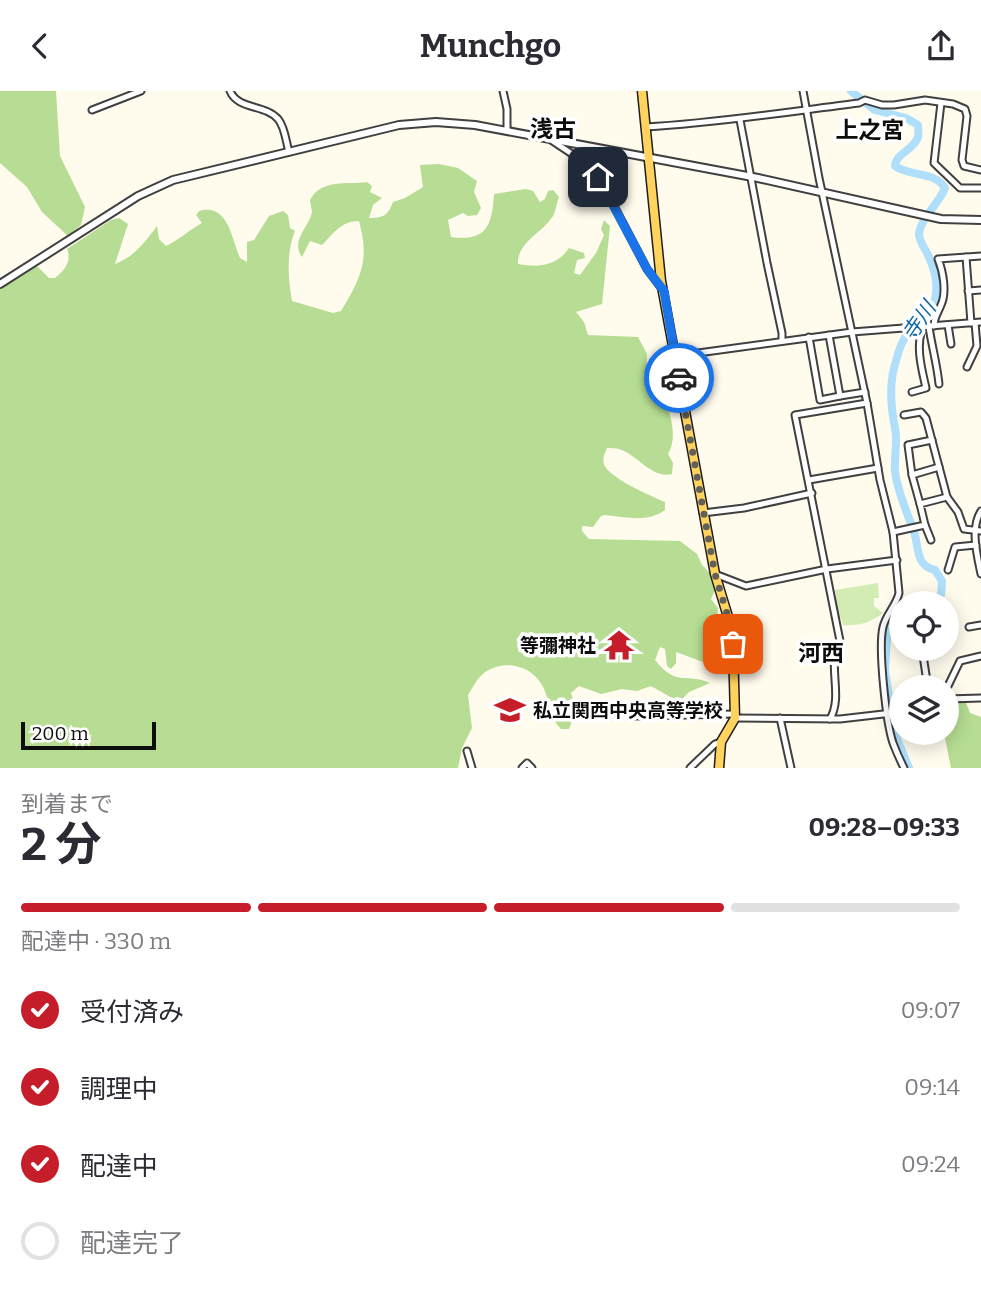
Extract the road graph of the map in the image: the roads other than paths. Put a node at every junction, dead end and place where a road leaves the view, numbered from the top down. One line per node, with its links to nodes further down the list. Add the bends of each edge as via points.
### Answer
1 (141, 91): 10 (street)
2 (230, 91): 15 (street, via 233,99 277,119)
3 (503, 91): 13 (street)
4 (642, 91): 12 (main road)
5 (803, 91): 9 (street)
6 (924, 91): 7 (street)
7 (925, 100): 8 (street); 9 (street, via 894,105 865,100)
8 (941, 103): 17 (street, via 965,109 962,160 964,166); 19 (street, via 934,163 960,188)
9 (807, 108): 11 (street); 20 (street)
10 (92, 110)
11 (740, 120): 12 (street); 18 (street)
12 (646, 127): 16 (main road)
13 (507, 131): 14 (street); 15 (street, via 436,122 400,125)
14 (549, 139): 16 (street); 25 (street, via 598,177 647,269)
15 (289, 152): 24 (street, via 173,180 150,190)
16 (647, 156): 18 (street); 25 (main road)
17 (981, 170)
18 (750, 176): 20 (street); 34 (street)
19 (981, 188)
20 (823, 191): 21 (street, via 941,219); 31 (street)
21 (981, 220)
22 (981, 255): 23 (street)
23 (965, 257): 26 (street); 30 (street, via 938,259 943,302)
24 (0, 284)
25 (664, 291): 36 (main road)
26 (968, 291): 27 (street); 28 (street)
27 (981, 291)
28 (976, 322): 29 (street); 37 (street, via 977,346)
29 (948, 325): 30 (street); 35 (street)
30 (929, 327): 31 (street); 38 (street); 40 (street, via 919,335 926,388)
31 (852, 332): 32 (street); 39 (street)
32 (829, 335): 33 (street); 41 (street)
33 (809, 337): 34 (street); 41 (street, via 820,400)
34 (782, 341): 36 (street)
35 (951, 344)
36 (676, 356): 53 (main road)
37 (967, 367)
38 (939, 384)
39 (865, 392): 41 (street); 42 (street)
40 (912, 392)
41 (840, 396)
42 (867, 403): 46 (street); 48 (street, via 795,415)
43 (904, 415): 44 (street, via 921,412)
44 (932, 440): 45 (street); 47 (street, via 908,445)
45 (939, 467): 47 (street); 50 (street)
46 (878, 468): 48 (street); 56 (street)
47 (912, 475): 51 (street)
48 (809, 479): 49 (street)
49 (812, 493): 53 (street); 60 (street)
50 (947, 497): 51 (street); 55 (street, via 964,529)
51 (920, 504): 54 (street)
52 (981, 511): 55 (street, via 976,518)
53 (703, 513): 63 (main road)
54 (922, 526): 56 (street); 57 (street)
55 (978, 531): 58 (street)
56 (897, 532): 59 (street)
57 (931, 540)
58 (976, 545): 61 (street, via 955,547); 62 (street)
59 (897, 560): 60 (street); 68 (street, via 899,593 881,639)
60 (827, 569): 63 (street, via 746,586); 75 (street, via 840,641 835,650 835,705)
61 (948, 570)
62 (981, 572)
63 (715, 574): 73 (main road, via 732,630)
64 (981, 625): 65 (street)
65 (969, 627)
66 (981, 656): 67 (street, via 960,661)
67 (953, 675)
68 (889, 695)
69 (981, 698): 70 (street)
70 (959, 699)
71 (889, 714): 75 (street)
72 (632, 716): 73 (street)
73 (735, 716): 74 (street); 76 (main road)
74 (780, 718): 75 (street); 84 (street)
75 (830, 719)
76 (721, 743): 82 (street); 83 (main road)
77 (894, 745): 85 (street)
78 (467, 751): 79 (street)
79 (472, 768)
80 (522, 768): 81 (street, via 527,764)
81 (532, 768)
82 (690, 768)
83 (719, 768)
84 (791, 768)
85 (904, 768)

